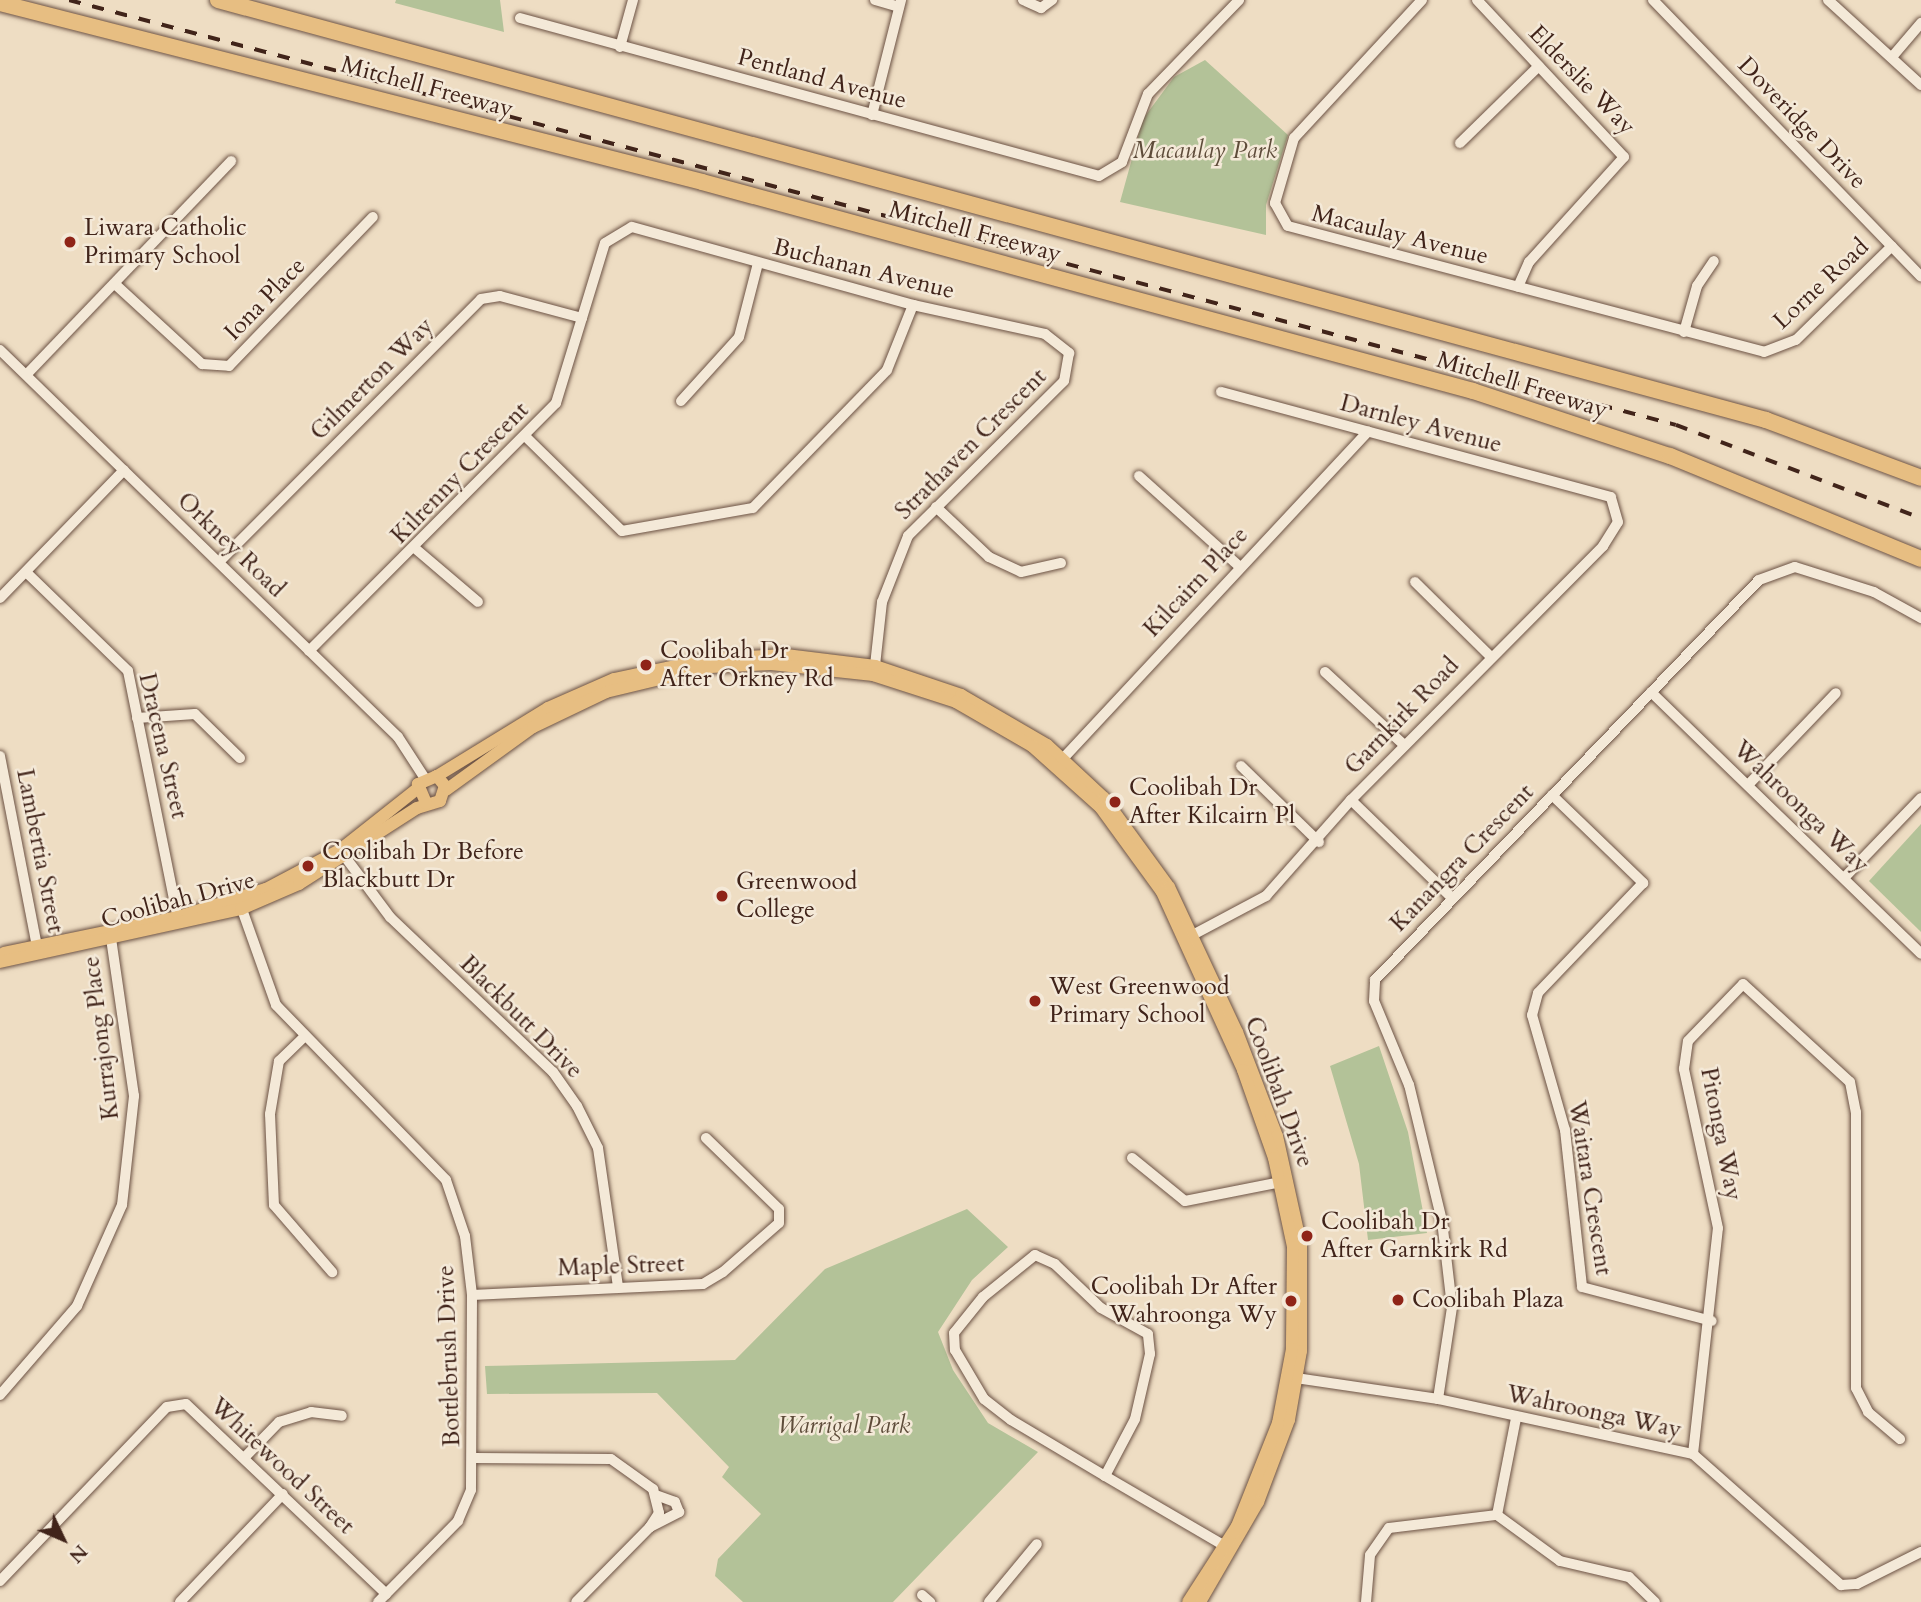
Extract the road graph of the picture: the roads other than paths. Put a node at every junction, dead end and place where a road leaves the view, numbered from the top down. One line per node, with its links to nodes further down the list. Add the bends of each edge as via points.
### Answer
1 (218, 0): 43 (highway, Mitchell Freeway, via 1766,420)
2 (633, 0): 15 (street)
3 (875, 0): 12 (street)
4 (1023, 0): 5 (street, via 1041,8)
5 (1052, 0)
6 (1239, 0): 19 (street, Pentland Avenue, via 1148,94 1113,172 1095,175)
7 (1422, 0): 29 (street, Macaulay Avenue, via 1299,130 1276,210 1294,229)
8 (1477, 0): 17 (street, Elderslie Way)
9 (1653, 0): 24 (street, Doveridge Drive)
10 (1828, 0): 16 (street)
11 (0, 3): 46 (highway, Mitchell Freeway, via 702,182 1473,391 1670,456)
12 (900, 3): 19 (street)
13 (520, 18): 15 (street, Pentland Avenue)
14 (1921, 23): 16 (street)
15 (620, 47): 19 (street, Pentland Avenue)
16 (1892, 57): 18 (street)
17 (1539, 66): 20 (street); 29 (street, Elderslie Way, via 1622,150 1624,161 1529,262)
18 (1921, 85)
19 (872, 115)
20 (1460, 143)
21 (231, 161): 28 (street)
22 (373, 218): 28 (street, Iona Place, via 229,366 202,364)
23 (632, 227): 26 (street, Buchanan Avenue); 31 (street, Kilrenny Crescent, via 605,243)
24 (1892, 246): 27 (street, Doveridge Drive); 34 (street, Lorne Road)
25 (1714, 261): 32 (street, via 1697,286)
26 (758, 263): 30 (street, Buchanan Avenue); 38 (street, via 739,337)
27 (1921, 277)
28 (116, 285): 36 (street)
29 (1518, 287): 32 (street, Macaulay Avenue)
30 (913, 305): 35 (street, Buchanan Avenue, via 1045,334 1060,341); 40 (street, via 887,370 754,508 622,531)
31 (582, 318): 40 (street, Kilrenny Crescent, via 556,403); 49 (street, Gilmerton Way, via 500,296 481,299)
32 (1684, 332): 34 (street, Macaulay Avenue, via 1757,351)
33 (0, 349): 36 (street, Orkney Road)
34 (1777, 350)
35 (1071, 365): 45 (street, Strathaven Crescent, via 1064,381)
36 (27, 374): 41 (street, Orkney Road)
37 (1221, 392): 39 (street, Darnley Avenue)
38 (681, 401)
39 (1368, 432): 44 (street, Darnley Avenue); 51 (street, Kilcairn Place)
40 (527, 438): 47 (street, Kilrenny Crescent)
41 (124, 470): 49 (street, Orkney Road); 52 (street)
42 (1139, 476): 51 (street)
43 (1921, 478)
44 (1611, 497): 59 (street, Garnkirk Road, via 1618,522 1603,546)
45 (936, 508): 50 (street, via 989,557 1021,572); 60 (street, Strathaven Crescent, via 908,536 893,564)
46 (1839, 527): 48 (highway, Mitchell Freeway); 53 (highway)
47 (417, 550): 56 (street); 58 (street, Kilrenny Crescent)
48 (1921, 559)
49 (219, 562): 58 (street, Orkney Road)
50 (1061, 563)
51 (1239, 566): 68 (street, Kilcairn Place)
52 (26, 572): 55 (street); 64 (street, Dracena Street, via 128,671)
53 (1921, 572)
54 (1415, 582): 59 (street)
55 (0, 598)
56 (478, 602)
57 (1921, 618): 62 (street, Kanangra Crescent, via 1874,592 1795,567 1759,580)
58 (309, 651): 70 (street, Orkney Road, via 398,737)
59 (1490, 656): 65 (street, Garnkirk Road)
60 (874, 670): 68 (main road, Coolibah Drive, via 979,713); 70 (main road, Coolibah Drive, via 762,655 637,671 548,708); 73 (main road, Coolibah Drive, via 771,664 639,681 552,716)
61 (1325, 672): 65 (street)
62 (1651, 692): 71 (street, Wahroonga Way); 74 (street, Kanangra Crescent)
63 (1836, 693): 71 (street)
64 (136, 718): 67 (street, via 195,715); 83 (street, Dracena Street)
65 (1404, 745): 76 (street, Garnkirk Road)
66 (0, 756): 86 (street, Lambertia Street)
67 (240, 758)
68 (1060, 761): 85 (main road, Coolibah Drive, via 1135,849)
69 (1241, 766): 78 (street)
70 (431, 777): 72 (main road); 73 (main road)
71 (1748, 785): 80 (street, Wahroonga Way)
72 (417, 789): 77 (main road); 79 (main road, Coolibah Drive)
73 (446, 790): 77 (main road, Coolibah Drive, via 440,801)
74 (1552, 795): 81 (street, Kanangra Crescent); 97 (street, Waitara Crescent, via 1643,883 1538,993 1532,1015 1565,1130 1582,1287)
75 (1921, 798): 80 (street)
76 (1351, 800): 78 (street, Garnkirk Road); 81 (street)
77 (426, 803): 79 (main road, Coolibah Drive)
78 (1319, 842): 85 (street, Garnkirk Road, via 1254,907)
79 (342, 854): 82 (main road, Coolibah Drive); 95 (street, Blackbutt Drive, via 390,917 553,1072 577,1106 598,1148)
80 (1844, 878): 88 (street, Wahroonga Way)
81 (1452, 898): 100 (street, Kanangra Crescent, via 1375,980 1374,1001 1409,1085 1442,1221 1452,1307)
82 (240, 904): 83 (main road, Coolibah Drive); 90 (street, Bottlebrush Drive, via 270,993)
83 (179, 921): 84 (main road, Coolibah Drive)
84 (111, 936): 86 (main road, Coolibah Drive); 99 (street, Kurrajong Place, via 134,1096 122,1205 77,1307)
85 (1189, 938): 93 (main road, Coolibah Drive)
86 (38, 950): 87 (main road, Coolibah Drive); 89 (main road, Coolibah Drive)
87 (0, 954)
88 (1921, 954)
89 (0, 962)
90 (304, 1037): 94 (street, via 279,1062 270,1114 274,1205); 96 (street, Bottlebrush Drive, via 409,1135 446,1180 464,1237)
91 (706, 1138): 95 (street, Maple Street, via 779,1209 779,1223 703,1284)
92 (1132, 1158): 93 (street, via 1185,1201)
93 (1285, 1181): 98 (main road, Coolibah Drive, via 1294,1270)
94 (331, 1272)
95 (618, 1286): 96 (street, Maple Street)
96 (472, 1295): 106 (street, Bottlebrush Drive)
97 (1712, 1321): 103 (street, Pitonga Way, via 1718,1228 1684,1069 1688,1041 1743,984 1850,1083 1856,1112 1856,1388 1868,1412); 104 (street, Pitonga Way)
98 (1293, 1378): 100 (street, Wahroonga Way); 113 (main road, Coolibah Drive, via 1266,1462)
99 (0, 1395)
100 (1438, 1399): 102 (street, Wahroonga Way)
101 (342, 1416): 105 (street, via 311,1412 279,1422)
102 (1516, 1418): 104 (street, Wahroonga Way); 110 (street)
103 (1900, 1439)
104 (1693, 1454): 114 (street, Wahroonga Way, via 1841,1585 1857,1584)
105 (245, 1457): 108 (street, Whitewood Street); 115 (street, Whitewood Street, via 186,1404 167,1407)
106 (474, 1458): 109 (street, via 611,1459 634,1470); 116 (street, Bottlebrush Drive, via 458,1521)
107 (1105, 1476): 107 (street, via 1135,1419 1150,1354 1148,1334 1131,1319 1101,1308 1055,1265 1035,1255 983,1297 954,1333 955,1350 984,1399); 113 (street)
108 (284, 1494): 116 (street, Whitewood Street); 117 (street)
109 (656, 1495): 111 (street, via 659,1513); 111 (street, via 675,1502 679,1512)
110 (1497, 1515): 122 (street, via 1389,1528 1370,1555); 123 (street, via 1560,1561 1629,1577)
111 (650, 1527): 118 (street)
112 (1037, 1544): 119 (street)
113 (1229, 1548): 120 (main road, Coolibah Drive); 121 (main road, Coolibah Drive)
114 (1921, 1552)
115 (0, 1581)
116 (382, 1598)
117 (180, 1602)
118 (576, 1602)
119 (989, 1602)
120 (1188, 1602)
121 (1200, 1602)
122 (1366, 1602)
123 (1655, 1602)

